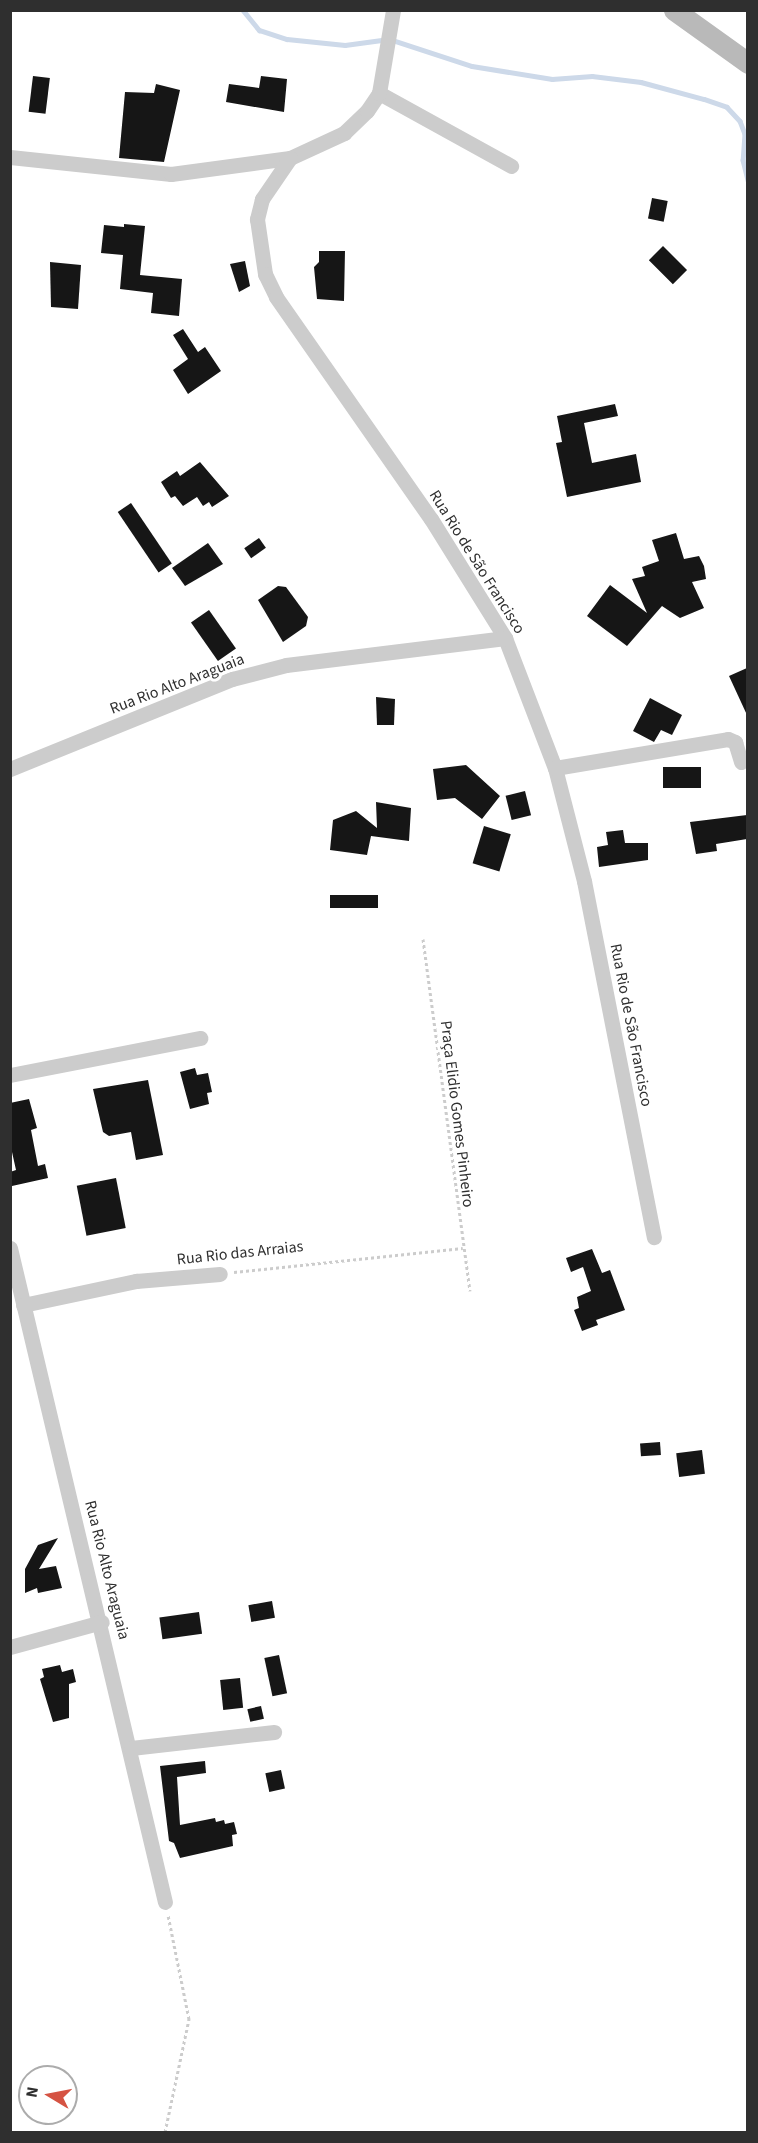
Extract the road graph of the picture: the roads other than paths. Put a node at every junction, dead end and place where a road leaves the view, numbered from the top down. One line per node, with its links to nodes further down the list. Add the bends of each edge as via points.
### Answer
1 (674, 10): 3 (main road)
2 (394, 11): 4 (street)
3 (747, 63)
4 (379, 93): 6 (street, via 344,133); 7 (street)
5 (10, 157): 6 (street, via 171,174)
6 (290, 158): 8 (street, Rua Rio de São Francisco, via 262,199 257,219 265,274 276,297 431,519)
7 (511, 166)
8 (505, 638): 10 (street, Rua Rio de São Francisco); 11 (street, Rua Rio Alto Araguaia, via 286,665 232,679)
9 (741, 762): 10 (street, via 735,742 728,739)
10 (555, 768): 14 (street, Rua Rio de São Francisco, via 584,881)
11 (10, 769)
12 (200, 1038): 13 (street)
13 (10, 1075)
14 (654, 1237)
15 (10, 1248): 17 (street, Rua Rio Alto Araguaia)
16 (220, 1274): 17 (street, Rua Rio das Arraias, via 136,1281)
17 (23, 1305): 18 (street, Rua Rio Alto Araguaia)
18 (102, 1622): 19 (street); 21 (street, Rua Rio Alto Araguaia)
19 (10, 1647)
20 (274, 1732): 21 (street)
21 (131, 1748): 22 (street, Rua Rio Alto Araguaia)
22 (165, 1902)

